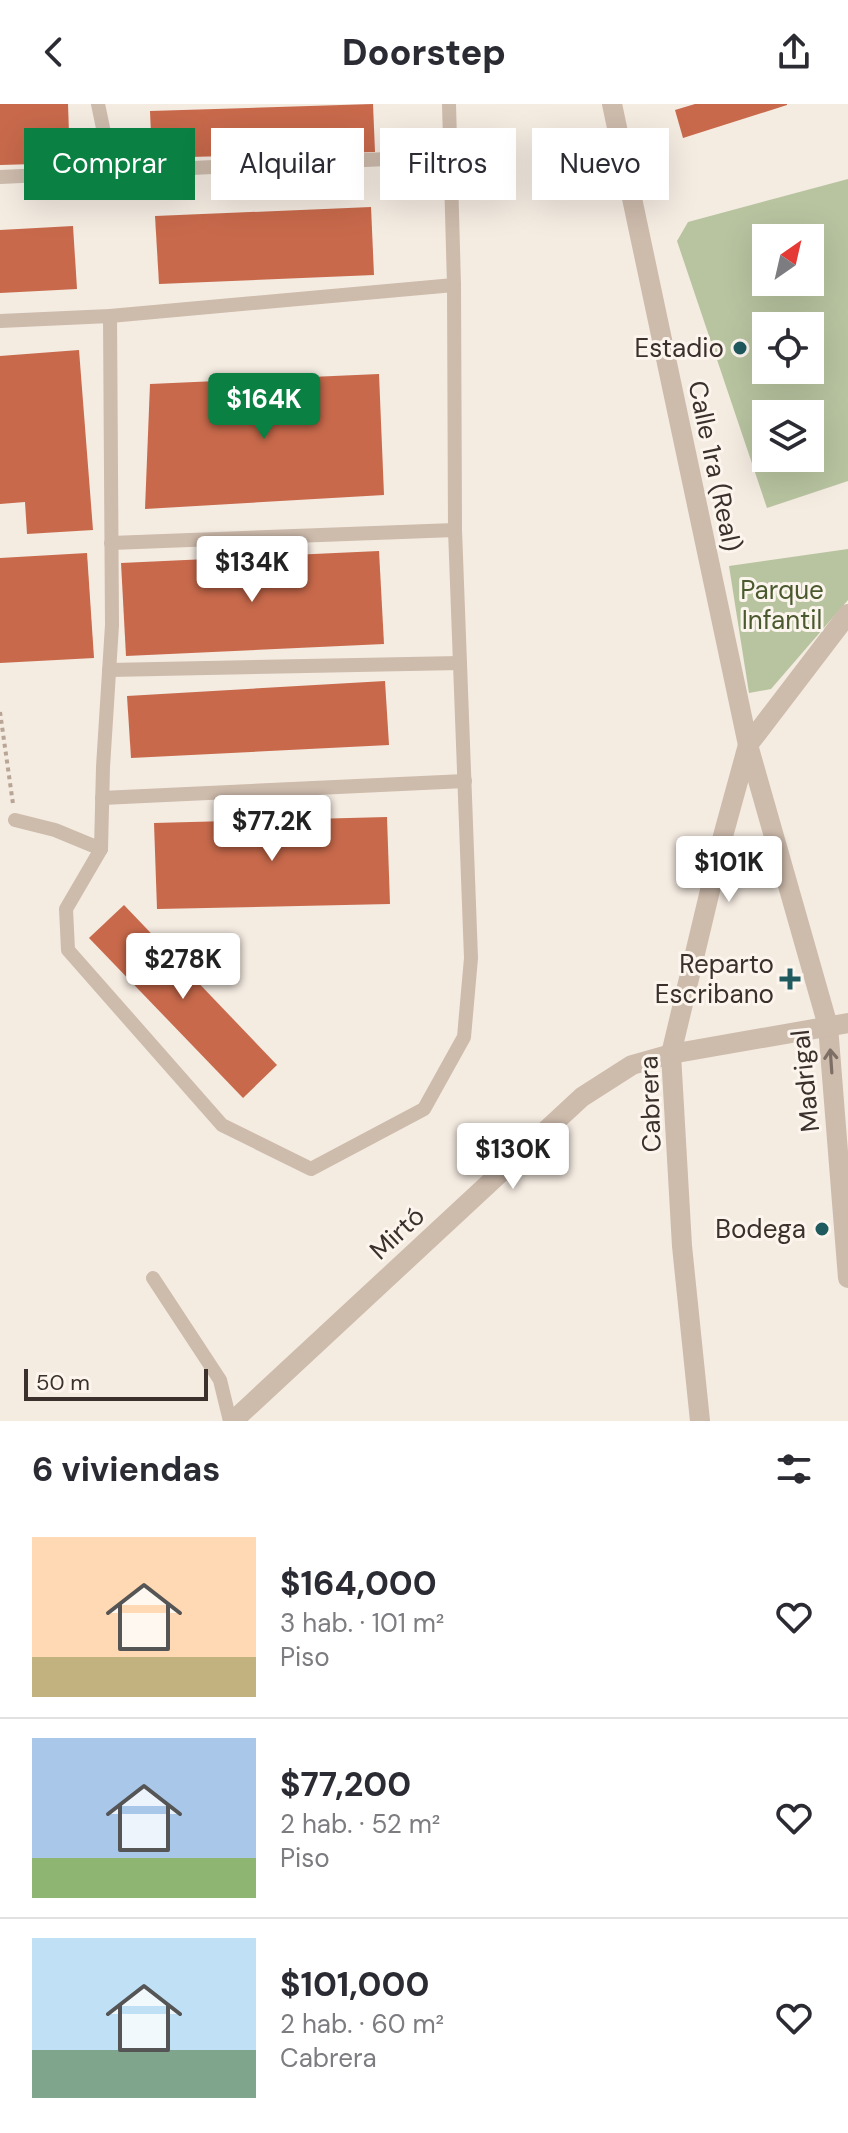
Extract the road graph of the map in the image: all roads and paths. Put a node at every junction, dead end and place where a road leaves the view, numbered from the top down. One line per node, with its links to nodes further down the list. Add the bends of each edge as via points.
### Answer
1 (98, 104): 4 (lane)
2 (449, 104): 5 (lane)
3 (612, 104): 20 (street, Calle 1ra (Real))
4 (103, 128)
5 (449, 128)
6 (380, 159): 7 (lane)
7 (195, 167)
8 (24, 176): 9 (lane)
9 (0, 177)
10 (451, 200): 11 (lane)
11 (454, 285): 12 (lane); 14 (lane)
12 (110, 316): 13 (lane); 15 (lane)
13 (0, 321)
14 (455, 530): 15 (lane); 17 (lane)
15 (111, 543): 18 (lane)
16 (848, 614): 20 (street)
17 (460, 663): 18 (lane); 21 (lane)
18 (109, 670): 22 (lane)
19 (0, 712): 23 (path)
20 (748, 745): 25 (street, Madrigal); 26 (street, Cabrera)
21 (465, 781): 22 (lane); 24 (lane, via 471,958 464,1037 424,1109 311,1169 222,1125 68,950 66,909)
22 (102, 798): 24 (lane)
23 (15, 820): 24 (lane)
24 (101, 849)
25 (838, 1024): 26 (street, Mirtó); 28 (street, Madrigal, one-way to 25)
26 (671, 1054): 29 (street, Mirtó, via 632,1065 582,1097); 30 (street, Cabrera, via 682,1246)
27 (153, 1278): 29 (lane, via 220,1380)
28 (848, 1278)
29 (231, 1421)
30 (700, 1421)

